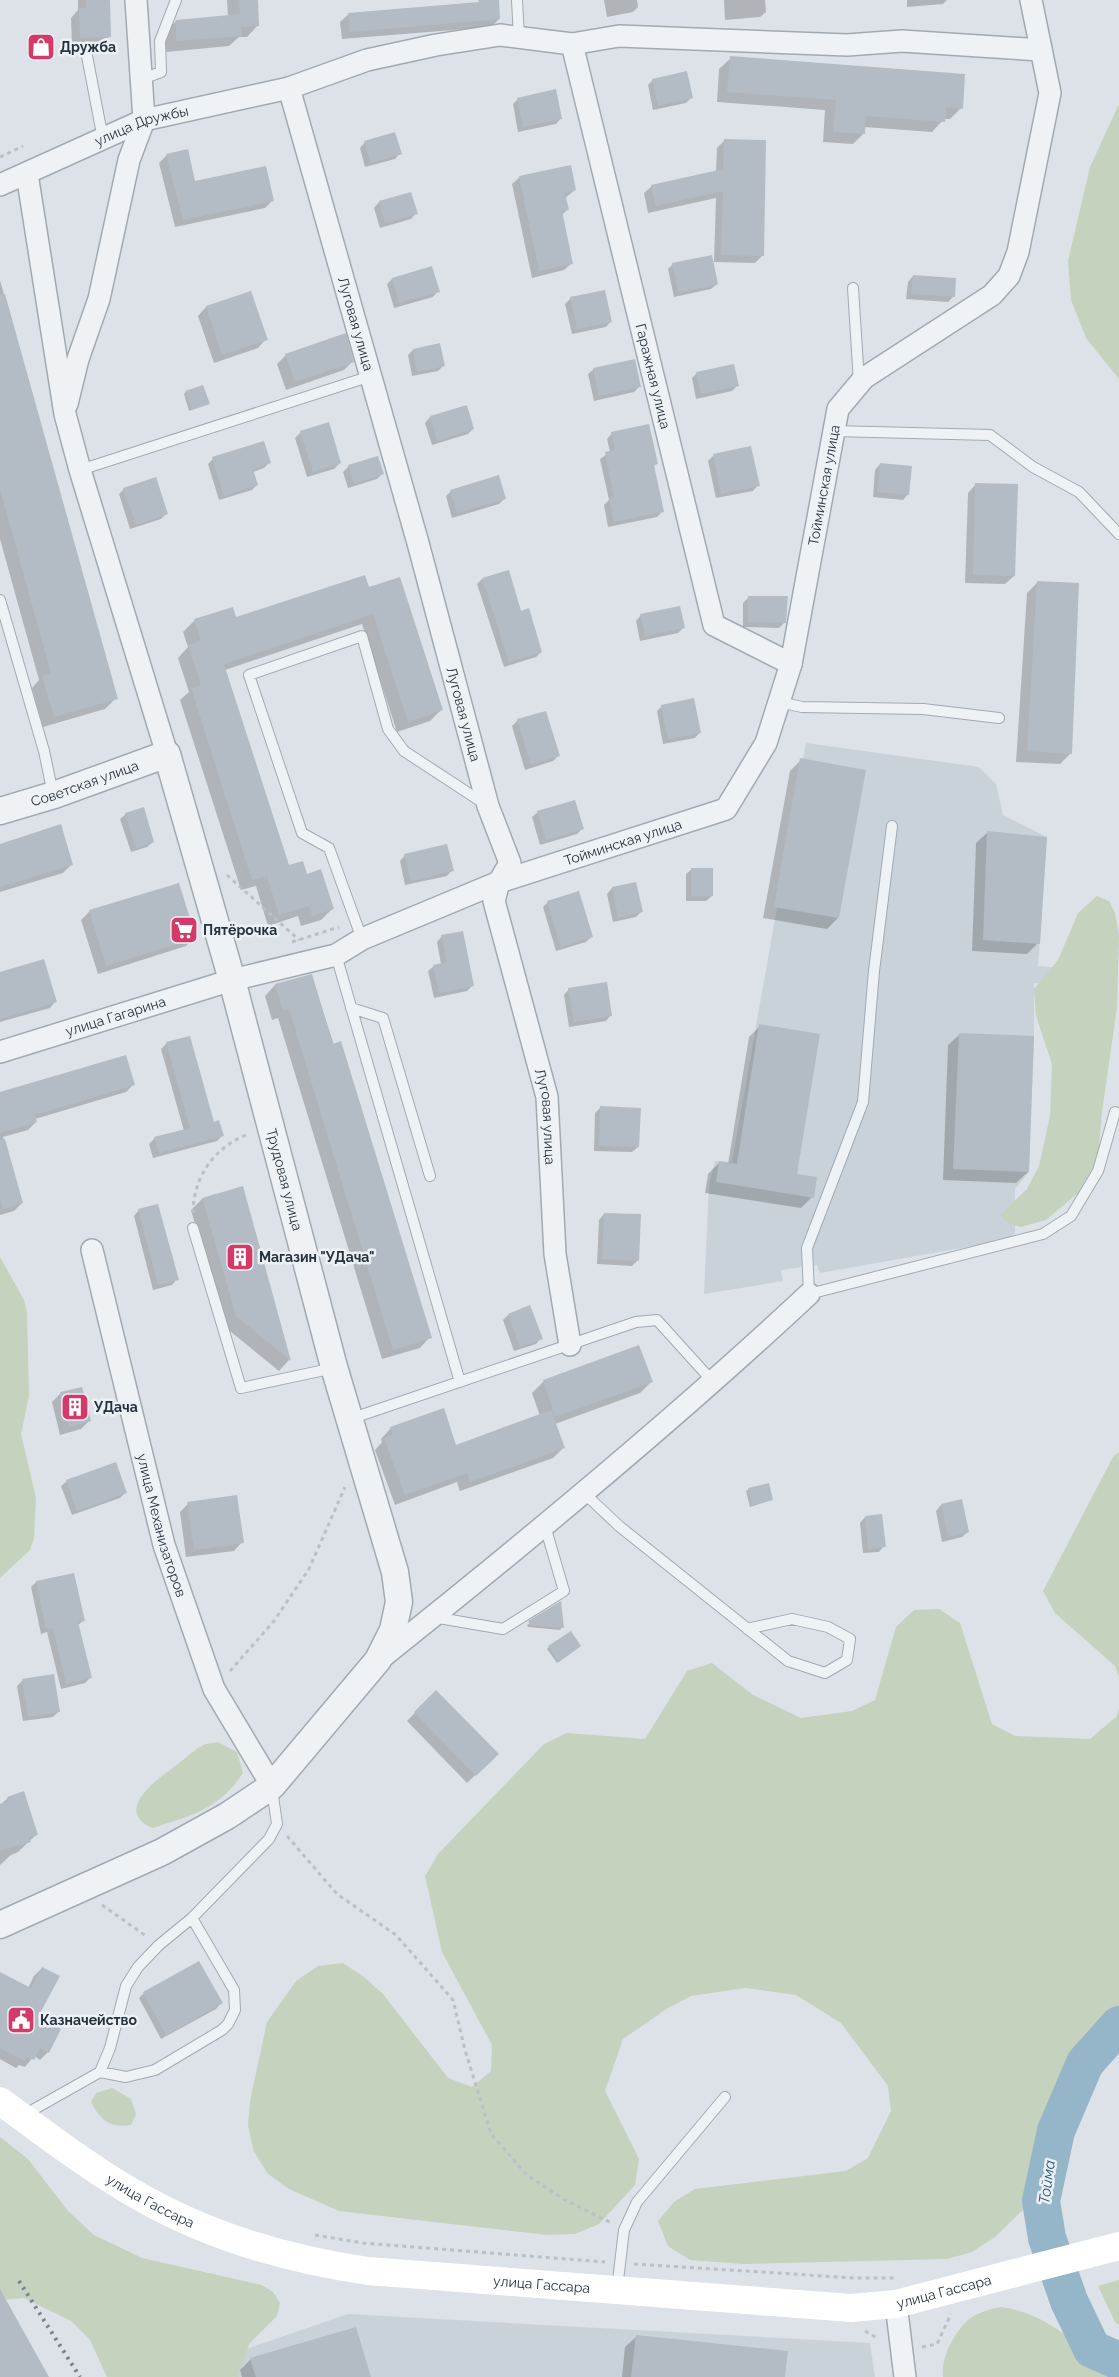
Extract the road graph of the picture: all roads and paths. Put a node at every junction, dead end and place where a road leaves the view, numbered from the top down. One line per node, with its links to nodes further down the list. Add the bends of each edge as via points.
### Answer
1 (136, 0): 9 (street)
2 (176, 0): 9 (lane, via 160,41 161,72)
3 (517, 0): 5 (lane)
4 (1030, 0): 7 (street, Тойминская улица)
5 (519, 38): 6 (street, улица Дружбы); 10 (street, улица Дружбы, via 500,36 367,60)
6 (572, 44): 7 (street, улица Дружбы, via 619,36 847,45 902,41); 25 (street, Гаражная улица, via 714,625)
7 (1041, 50): 19 (street, Тойминская улица, via 1050,92 1018,252 1009,276 992,295)
8 (87, 56): 12 (lane)
9 (142, 79): 11 (street)
10 (289, 88): 11 (street, улица Дружбы); 18 (street, Луговая улица)
11 (144, 120): 12 (street, улица Дружбы); 20 (street, via 129,160 99,299 78,358)
12 (103, 140): 15 (street, улица Дружбы)
13 (23, 146): 14 (path)
14 (0, 156)
15 (27, 174): 16 (street, улица Дружбы); 20 (street)
16 (0, 185)
17 (853, 288): 19 (lane)
18 (371, 376): 22 (lane); 30 (street, Луговая улица)
19 (859, 384): 21 (street, Тойминская улица, via 838,409)
20 (65, 414): 22 (street)
21 (834, 431): 23 (lane, via 990,435 1033,467 1080,492); 25 (street, Тойминская улица)
22 (80, 470): 28 (street)
23 (1119, 534)
24 (0, 600): 29 (lane)
25 (791, 664): 26 (street, Тойминская улица)
26 (779, 702): 27 (lane, via 802,707 923,709); 34 (street, Тойминская улица, via 766,743 726,809)
27 (999, 718)
28 (167, 754): 29 (street, Советская улица); 38 (street, Трудовая улица)
29 (54, 795): 31 (street, Советская улица)
30 (488, 806): 34 (street, Луговая улица, via 510,863); 35 (lane, via 404,751 388,729 362,636 249,674 302,833 330,848)
31 (0, 811)
32 (892, 826): 46 (lane, via 874,972 863,1102 807,1248)
33 (222, 870): 36 (path)
34 (498, 882): 35 (street, Тойминская улица); 47 (street, Луговая улица, via 494,901 547,1097 555,1254)
35 (362, 939): 37 (street, улица Гагарина)
36 (299, 940)
37 (336, 955): 38 (street, улица Гагарина); 39 (lane)
38 (232, 980): 40 (street, улица Гагарина); 48 (street, Трудовая улица)
39 (351, 1008): 43 (lane, via 383,1018); 49 (lane)
40 (0, 1052)
41 (1114, 1112): 46 (lane, via 1098,1171 1071,1216 1043,1234)
42 (253, 1133): 44 (path, via 235,1139 209,1163 193,1198)
43 (430, 1176)
44 (193, 1228): 48 (lane, via 241,1388)
45 (92, 1250): 58 (street, улица Механизаторов, via 164,1545)
46 (809, 1294): 50 (street)
47 (570, 1344): 49 (lane); 50 (lane, via 636,1322 657,1320)
48 (334, 1368): 51 (street, Трудовая улица)
49 (460, 1382): 51 (lane)
50 (714, 1383): 53 (street)
51 (350, 1419): 57 (street, Трудовая улица, via 395,1572 399,1602 393,1630)
52 (346, 1485): 58 (path, via 308,1569 274,1622)
53 (584, 1493): 54 (street); 56 (lane, via 619,1526)
54 (545, 1526): 55 (street); 55 (lane, via 564,1591 504,1629)
55 (432, 1617): 57 (street)
56 (748, 1629): 56 (lane, via 788,1661 825,1673 847,1660 850,1639 828,1627 792,1619)
57 (378, 1660): 59 (street, Трудовая улица)
58 (214, 1689): 59 (street, улица Механизаторов)
59 (272, 1786): 60 (lane); 63 (street, Трудовая улица, via 227,1816 162,1852)
60 (277, 1824): 62 (lane, via 269,1839); 68 (path, via 337,1894 396,1935 453,2000 491,2134 527,2175)
61 (101, 1904): 64 (path)
62 (192, 1918): 65 (lane, via 159,1945 138,1967 126,1986 110,2048); 65 (lane, via 234,1990 233,2016 222,2030 155,2070 126,2077)
63 (0, 1925)
64 (140, 1932)
65 (100, 2072): 67 (lane)
66 (725, 2097): 68 (lane, via 637,2202)
67 (10, 2109): 73 (main road, улица Гассара, via 134,2194 199,2226 262,2250 368,2271)
68 (624, 2230): 71 (lane)
69 (308, 2234): 71 (path, via 363,2243)
70 (1119, 2246): 74 (main road, улица Гассара)
71 (619, 2263): 72 (path); 73 (lane)
72 (899, 2278)
73 (617, 2290): 74 (main road, улица Гассара, via 851,2308)
74 (896, 2304): 75 (street)
75 (904, 2377)

